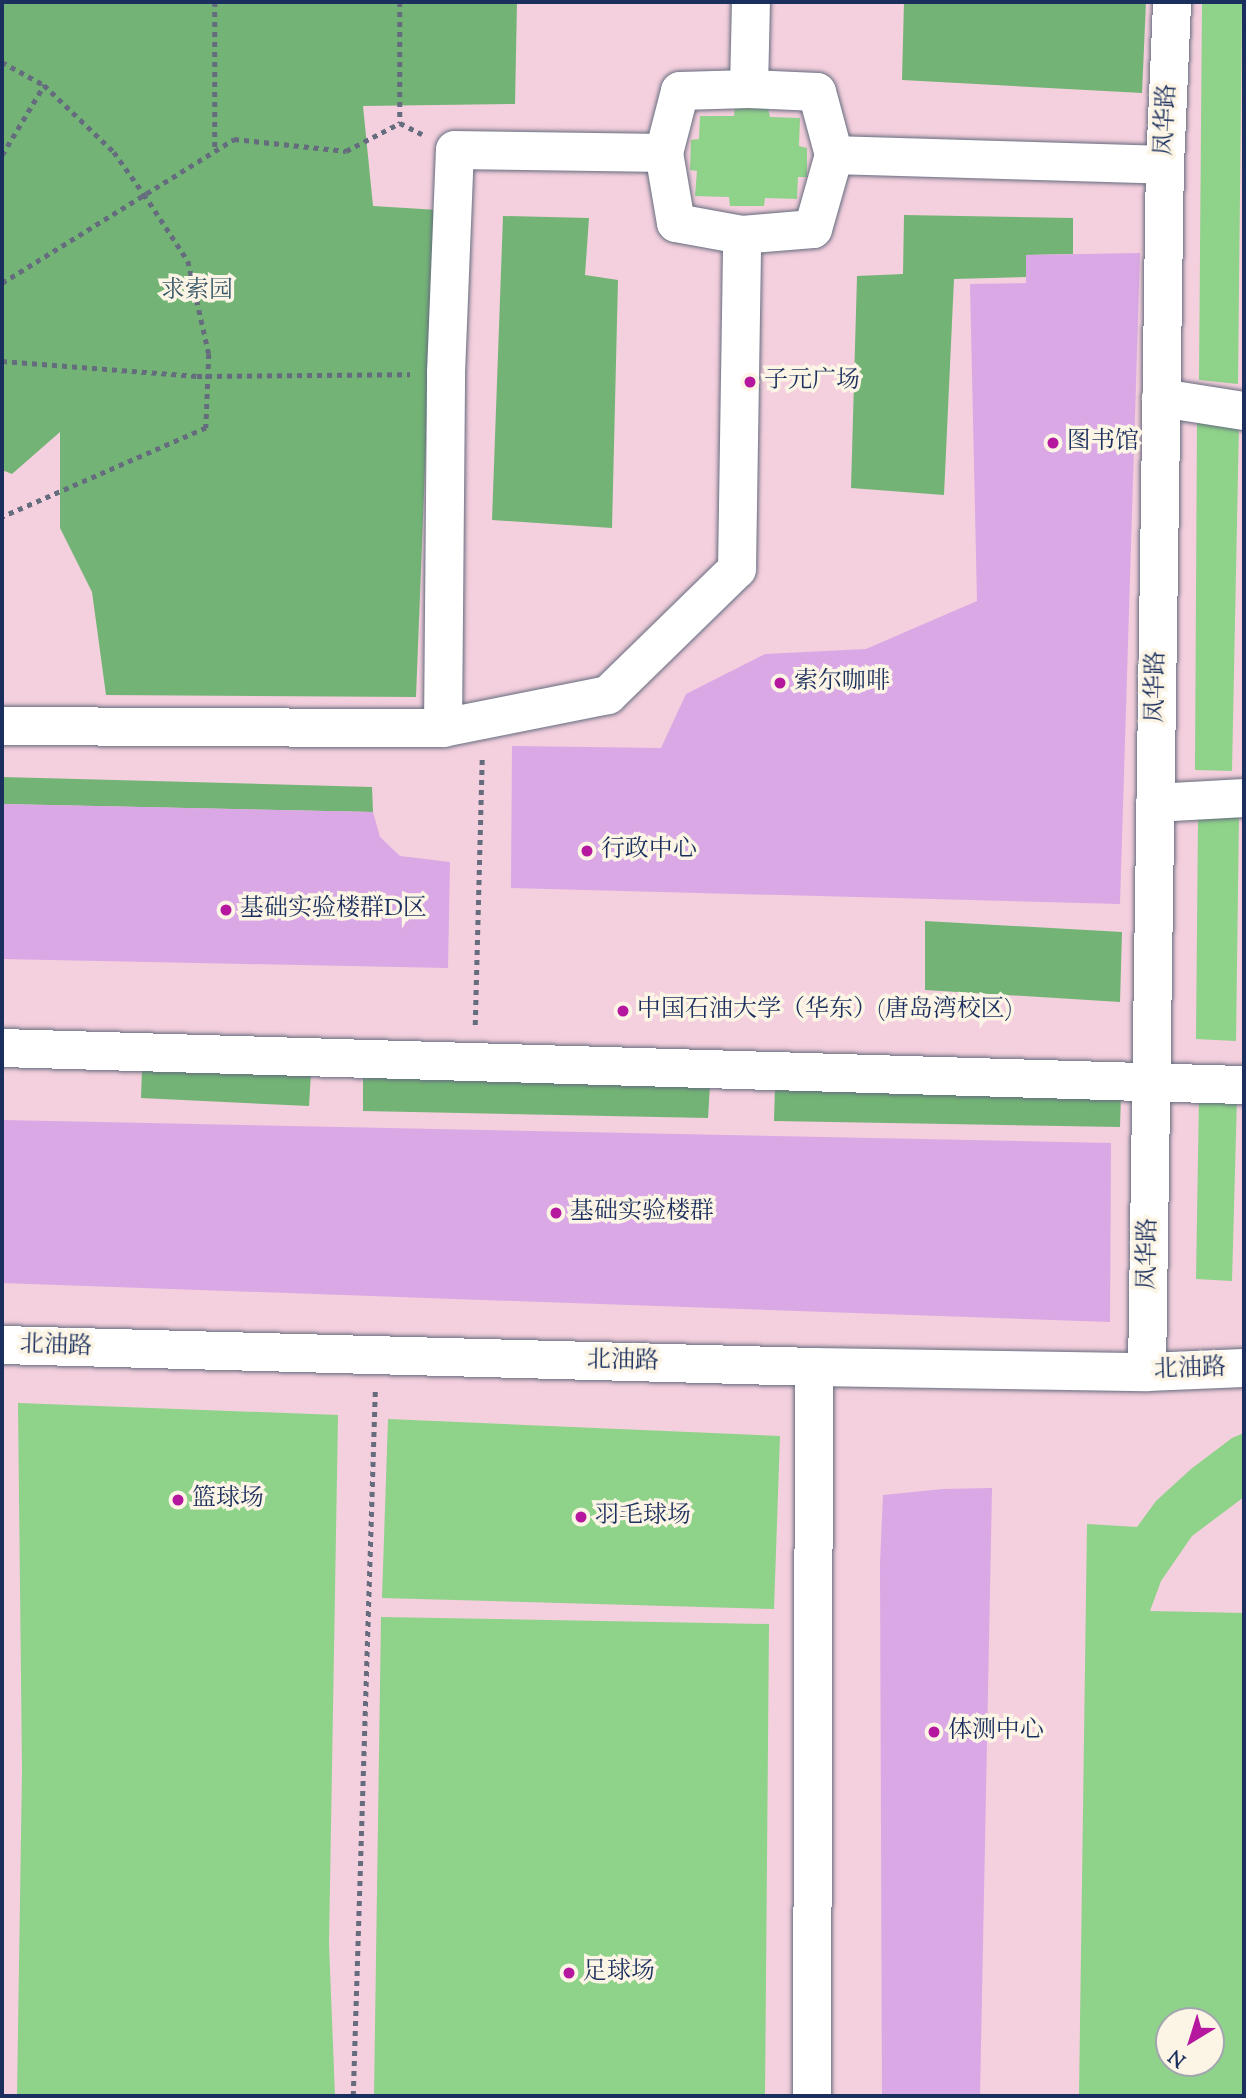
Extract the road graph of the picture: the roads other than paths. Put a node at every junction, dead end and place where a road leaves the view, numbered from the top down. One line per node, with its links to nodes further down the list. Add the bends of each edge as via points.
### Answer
1 (751, 2): 3 (street)
2 (1172, 2): 6 (street, 凤华路)
3 (749, 89): 4 (street, via 680,91); 5 (street, via 817,92)
4 (664, 153): 7 (street, via 676,223); 11 (street, via 455,150 446,373)
5 (834, 155): 6 (street); 7 (street, via 813,229)
6 (1165, 165): 8 (street, 凤华路)
7 (742, 234): 11 (street, via 737,569 608,695)
8 (1161, 398): 9 (street); 13 (street, 凤华路)
9 (1244, 411)
10 (2, 726): 11 (street)
11 (443, 728)
12 (1244, 798): 13 (street)
13 (1156, 803): 15 (street, 凤华路)
14 (2, 1048): 15 (street)
15 (1152, 1084): 16 (street); 20 (street, 凤华路)
16 (1244, 1085)
17 (2, 1345): 18 (street, 北油路)
18 (814, 1367): 20 (street, 北油路); 21 (street)
19 (1244, 1368): 20 (street, 北油路)
20 (1147, 1373)
21 (812, 2096)

